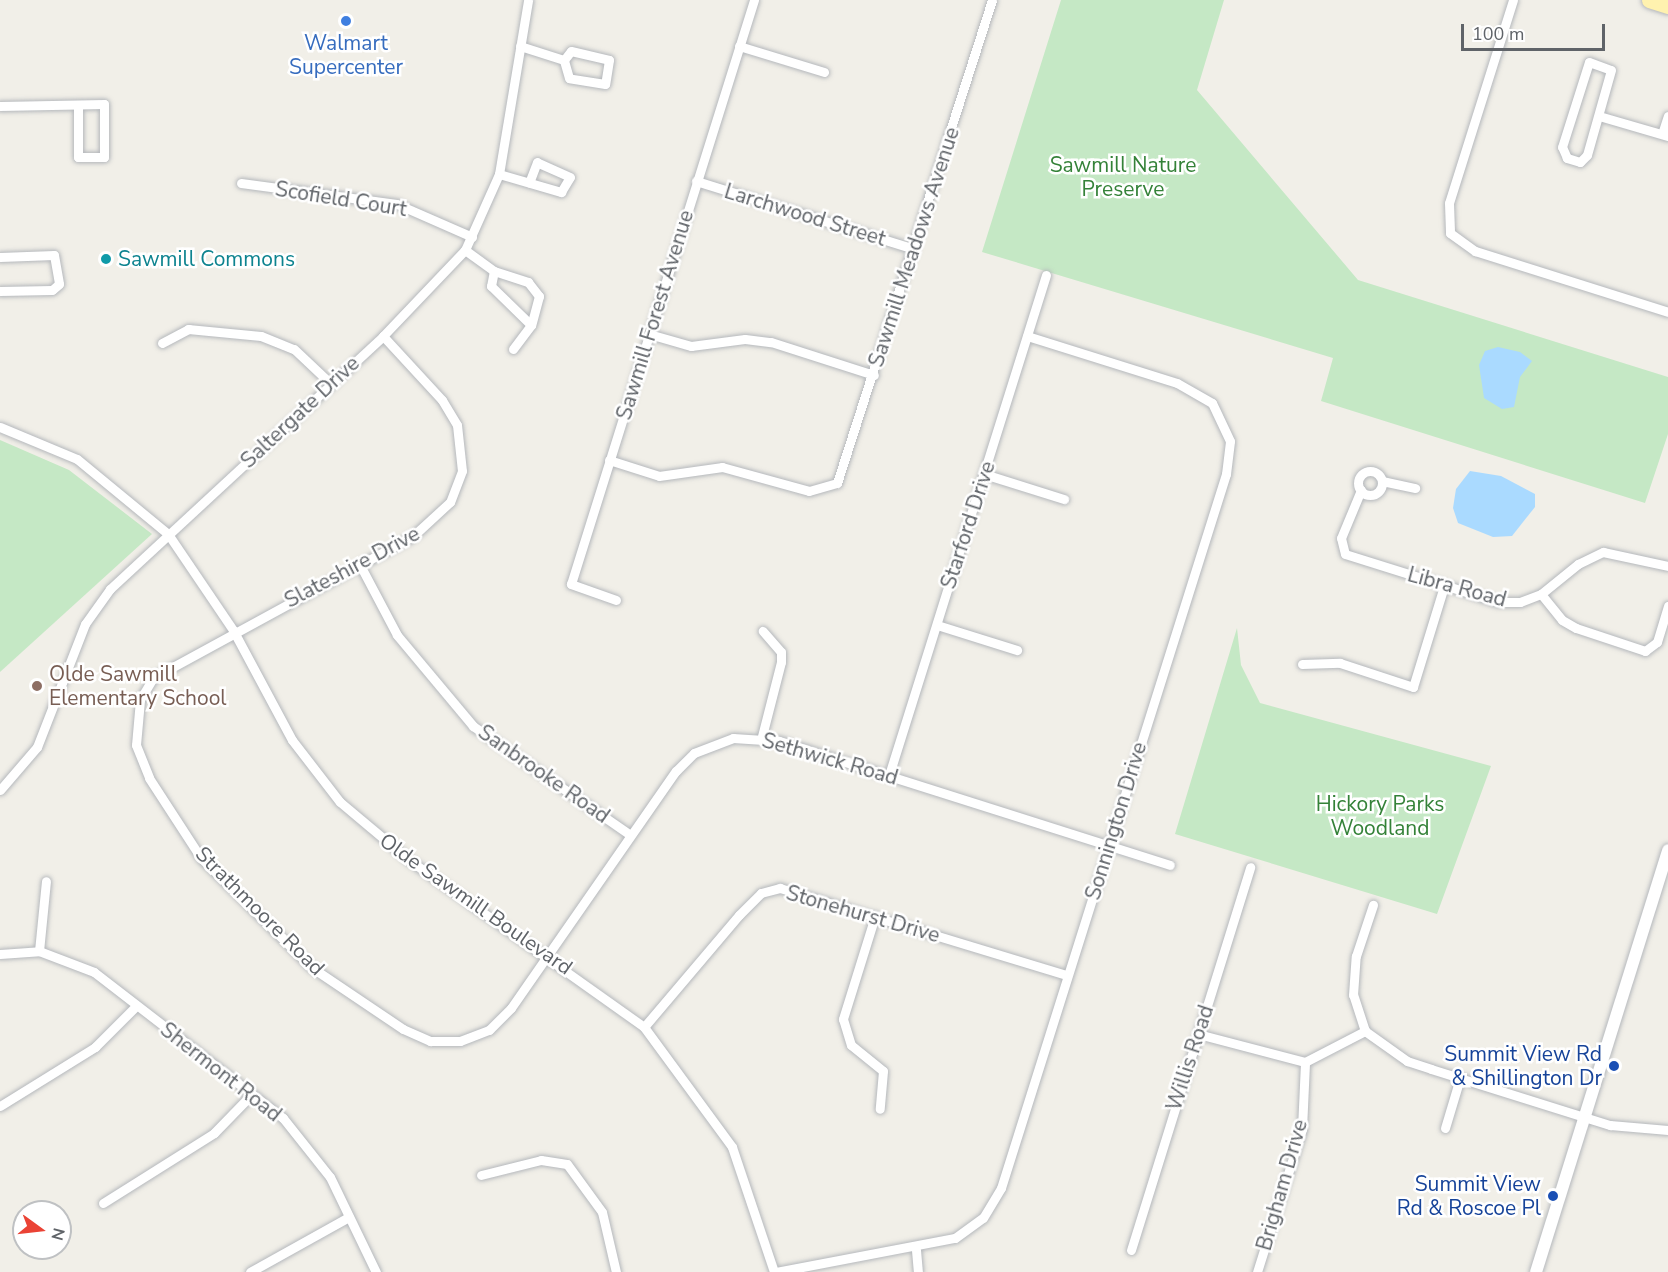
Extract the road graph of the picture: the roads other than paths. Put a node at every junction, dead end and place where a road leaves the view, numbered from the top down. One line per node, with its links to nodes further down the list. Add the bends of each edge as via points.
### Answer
1 (528, 0): 7 (street, Saltergate Drive)
2 (754, 0): 8 (street, Sawmill Forest Avenue)
3 (992, 0): 21 (street, Sawmill Meadows Avenue)
4 (1513, 0): 27 (street, via 1446,218 1455,239 1474,251)
5 (1649, 0): 6 (main road)
6 (1668, 6)
7 (520, 46): 9 (street); 16 (street, Saltergate Drive)
8 (739, 46): 10 (street); 17 (street, Sawmill Forest Avenue)
9 (564, 60): 9 (street, via 569,78 599,87 609,78 609,60 580,51)
10 (824, 72)
11 (78, 105): 11 (street, via 104,104 104,157 78,157); 12 (street)
12 (0, 106)
13 (1599, 116): 13 (street, via 1611,70 1589,62 1562,147 1568,159 1585,160); 15 (street)
14 (1668, 116): 15 (street)
15 (1665, 135)
16 (499, 174): 19 (street); 20 (street, Saltergate Drive)
17 (696, 181): 21 (street, Larchwood Street); 29 (street, Sawmill Forest Avenue)
18 (241, 183): 20 (street, Scofield Court, via 390,203)
19 (529, 183): 19 (street, via 561,192 570,177 537,162)
20 (472, 237): 22 (street, Saltergate Drive)
21 (914, 249): 34 (street, Sawmill Meadows Avenue)
22 (465, 250): 24 (street); 30 (street, Saltergate Drive)
23 (0, 258): 26 (street, via 54,255 59,268 59,284 52,290)
24 (494, 271): 28 (street, via 492,286); 28 (street, via 518,275 539,296)
25 (1046, 275): 31 (street, Starford Drive)
26 (0, 291)
27 (1668, 312)
28 (531, 325): 33 (street)
29 (649, 334): 34 (street, via 691,346 745,339 771,342); 37 (street, Sawmill Forest Avenue)
30 (383, 336): 35 (street, Saltergate Drive); 44 (street, Slateshire Drive, via 442,400 457,425 462,471 440,516)
31 (1027, 336): 38 (street, Starford Drive); 59 (street, Sonnington Drive, via 1195,392 1220,414 1230,441 1226,474)
32 (162, 343): 35 (street, via 188,329 261,336 294,349)
33 (513, 349)
34 (874, 375): 37 (street, Sawmill Meadows Avenue, via 843,474 829,489 809,491 722,466 659,476)
35 (331, 384): 43 (street, Saltergate Drive)
36 (0, 427): 43 (street, Olde Sawmill Boulevard, via 77,459)
37 (609, 460): 48 (street, Sawmill Forest Avenue, via 571,584)
38 (984, 474): 42 (street); 50 (street, Starford Drive)
39 (1382, 481): 40 (street); 41 (street, via 1375,494); 41 (street, via 1367,471 1358,479)
40 (1415, 488)
41 (1361, 490): 46 (street, Libra Road, via 1341,538 1341,550)
42 (1064, 499)
43 (168, 534): 51 (street, Olde Sawmill Boulevard); 57 (street, Saltergate Drive, via 97,605 37,747)
44 (360, 565): 51 (street, Slateshire Drive); 58 (street, Sanbrooke Road, via 397,635 473,726)
45 (1668, 566): 47 (street, Libra Road, via 1603,552 1578,564)
46 (1444, 586): 47 (street, Libra Road, via 1498,602 1520,603); 54 (street, via 1413,687 1340,663)
47 (1541, 594): 49 (street, via 1562,620 1637,650 1653,648)
48 (616, 600)
49 (1668, 606)
50 (936, 626): 53 (street); 56 (street, Starford Drive)
51 (233, 630): 68 (street, Olde Sawmill Boulevard, via 292,740 340,802 408,860); 68 (street, Strathmoore Road, via 167,667 140,700 136,745 149,778 201,858 311,967 403,1029 430,1041 460,1041 489,1030)
52 (763, 631): 55 (street, via 781,652 781,662)
53 (1017, 650)
54 (1302, 664)
55 (762, 736): 56 (street, Sethwick Road); 58 (street, Sethwick Road, via 733,738 694,753)
56 (889, 776): 59 (street, Sethwick Road)
57 (0, 790)
58 (629, 834): 68 (street, Sethwick Road)
59 (1109, 846): 61 (street, Sethwick Road); 69 (street, Sonnington Drive)
60 (1668, 850): 79 (street)
61 (1170, 865)
62 (1250, 867): 73 (street, Willis Road)
63 (46, 881): 66 (street)
64 (1373, 905): 72 (street, via 1356,956 1353,995)
65 (875, 916): 69 (street, Stonehurst Drive); 71 (street, Stonehurst Drive, via 800,891 780,888 761,893); 78 (street, via 843,1019 851,1045 883,1071)
66 (39, 951): 67 (street); 70 (street, Shermont Road, via 94,972)
67 (0, 954)
68 (548, 955): 71 (street, Olde Sawmill Boulevard)
69 (1066, 975): 85 (street, Sonnington Drive, via 1001,1188 983,1218 955,1239)
70 (136, 1006): 76 (street, Shermont Road); 77 (street, via 95,1047)
71 (644, 1027): 90 (street, Olde Sawmill Boulevard, via 732,1147)
72 (1365, 1031): 74 (street); 75 (street, via 1407,1061)
73 (1198, 1034): 74 (street); 86 (street, Willis Road)
74 (1305, 1062): 92 (street, Brigham Drive, via 1302,1128)
75 (1460, 1078): 79 (street); 80 (street)
76 (251, 1095): 83 (street, via 214,1133); 84 (street, Shermont Road, via 283,1118 330,1177)
77 (0, 1106)
78 (880, 1109)
79 (1585, 1117): 81 (street); 93 (street)
80 (1445, 1128)
81 (1668, 1130)
82 (481, 1175): 89 (street, via 541,1160 567,1164 602,1212)
83 (103, 1203)
84 (349, 1217): 87 (street); 88 (street, Shermont Road)
85 (916, 1250): 90 (street, Sonnington Drive); 91 (street)
86 (1131, 1250)
87 (250, 1272)
88 (376, 1272)
89 (616, 1272)
90 (775, 1272)
91 (918, 1272)
92 (1257, 1272)
93 (1536, 1272)

